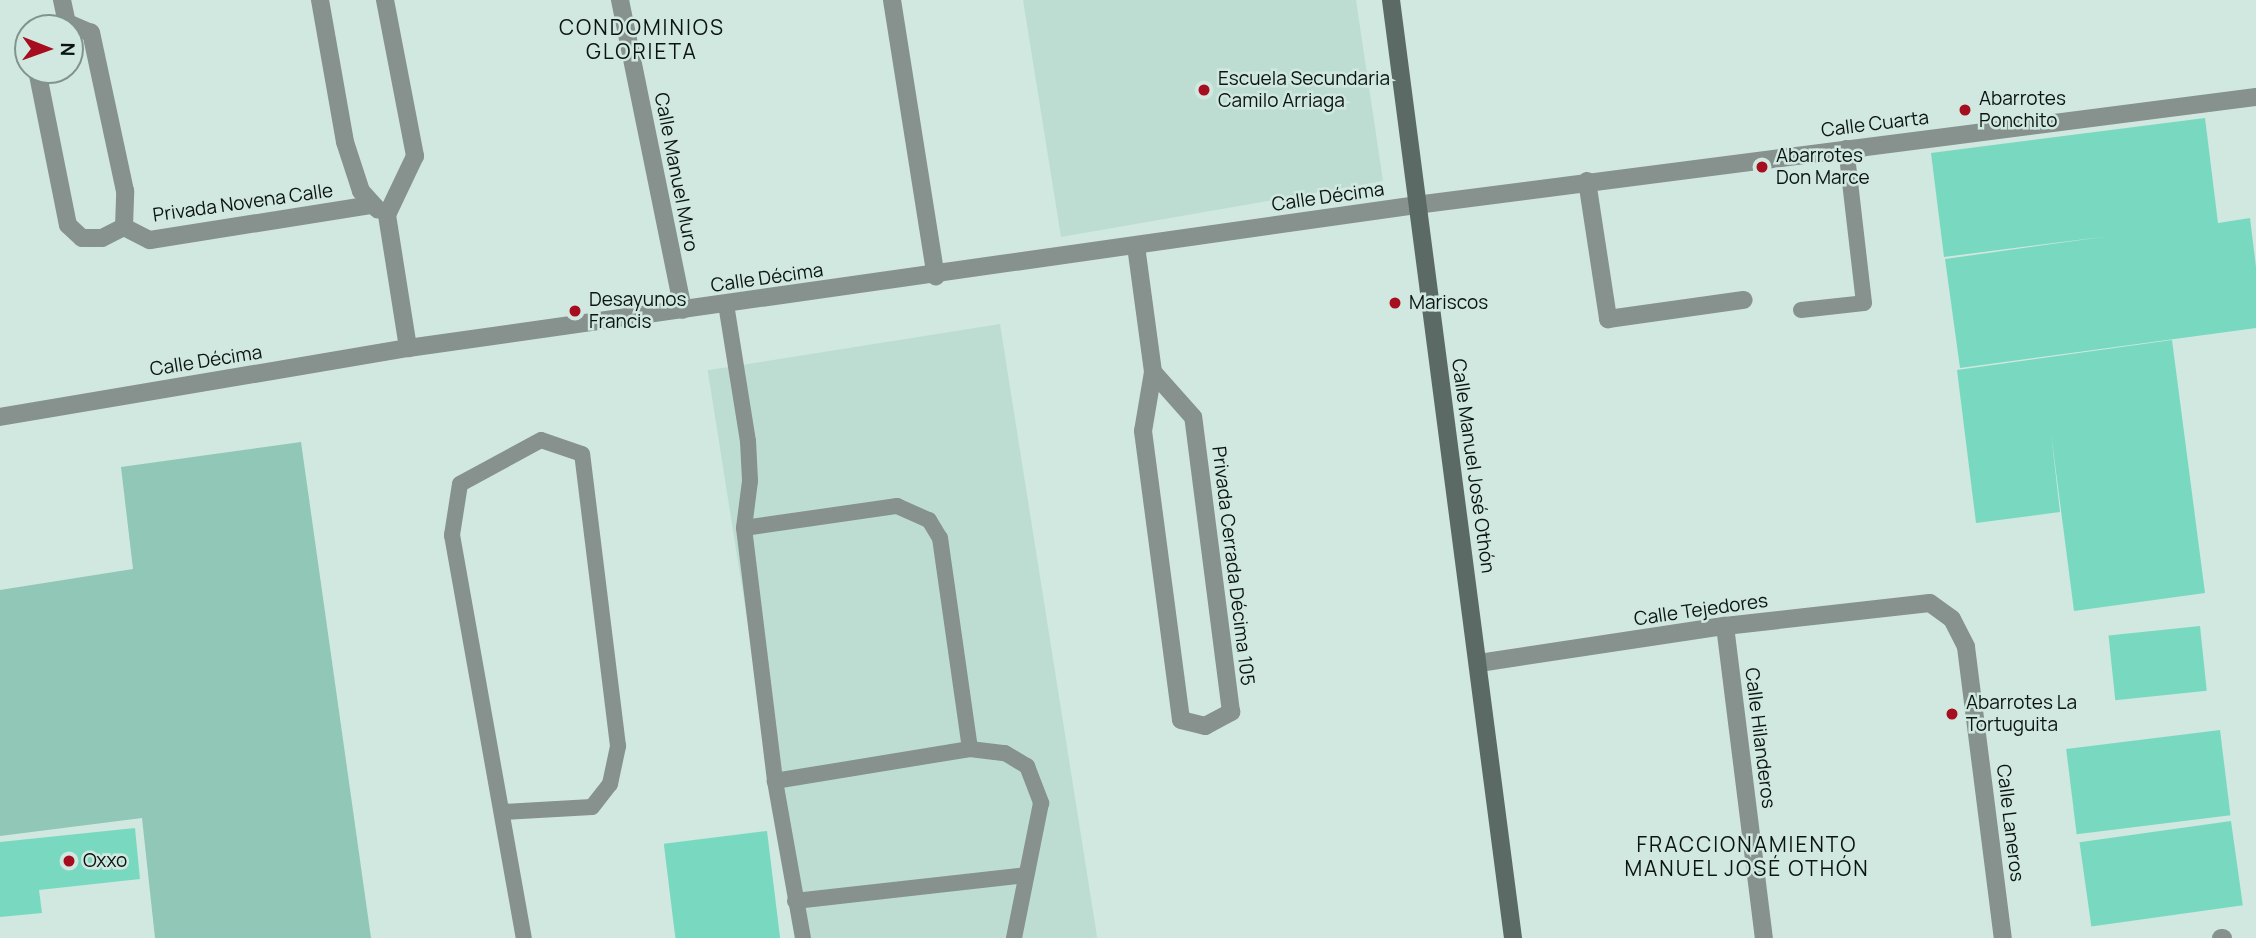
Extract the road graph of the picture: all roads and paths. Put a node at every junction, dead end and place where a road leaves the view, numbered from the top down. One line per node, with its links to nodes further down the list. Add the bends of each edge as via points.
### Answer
1 (320, 0): 11 (street, via 345,142)
2 (385, 0): 13 (street, via 415,156)
3 (620, 0): 19 (street, Calle Manuel Muro)
4 (892, 0): 16 (street)
5 (1391, 0): 12 (street, Calle Manuel José Othón)
6 (84, 31): 14 (street, via 91,33 125,191)
7 (40, 84): 14 (street, via 68,225 82,238 102,238)
8 (2256, 97): 9 (street, Calle Cuarta)
9 (1846, 148): 10 (street, Calle Cuarta); 20 (lane, via 1864,303)
10 (1587, 181): 12 (street, Calle Cuarta); 17 (street, via 1608,319)
11 (370, 205): 13 (street); 14 (street, Privada Novena Calle, via 150,240)
12 (1416, 205): 15 (street, Calle Décima); 27 (street, Calle Manuel José Othón)
13 (387, 215): 21 (street)
14 (124, 227)
15 (1136, 246): 16 (street, Calle Décima); 22 (street, Privada Cerrada Décima 105)
16 (936, 277): 18 (street, Calle Décima)
17 (1744, 300)
18 (726, 304): 19 (street, Calle Décima); 24 (lane, via 748,441 750,481)
19 (682, 310): 21 (street, Calle Décima)
20 (1801, 310)
21 (408, 348): 23 (street, Calle Décima)
22 (1153, 372): 22 (street, Privada Cerrada Décima 105, via 1143,430 1181,720 1205,726 1231,712 1193,417)
23 (0, 417)
24 (744, 528): 28 (lane, via 897,506 929,520 940,538); 29 (lane)
25 (1930, 603): 26 (street, Calle Tejedores); 38 (street, Calle Laneros, via 1952,619 1966,647)
26 (1725, 626): 27 (street, Calle Tejedores); 37 (street, Calle Hilanderos)
27 (1479, 663): 36 (street, Calle Manuel José Othón)
28 (970, 749): 29 (lane); 31 (lane, via 1005,753 1027,766 1041,803)
29 (775, 781): 32 (lane)
30 (502, 812): 30 (lane, via 452,534 460,484 541,440 582,454 618,746 610,784 592,807); 33 (lane)
31 (1025, 875): 32 (lane); 35 (lane)
32 (795, 901): 34 (lane)
33 (524, 938)
34 (803, 938)
35 (1014, 938)
36 (1513, 938)
37 (1764, 938)
38 (2003, 938)

